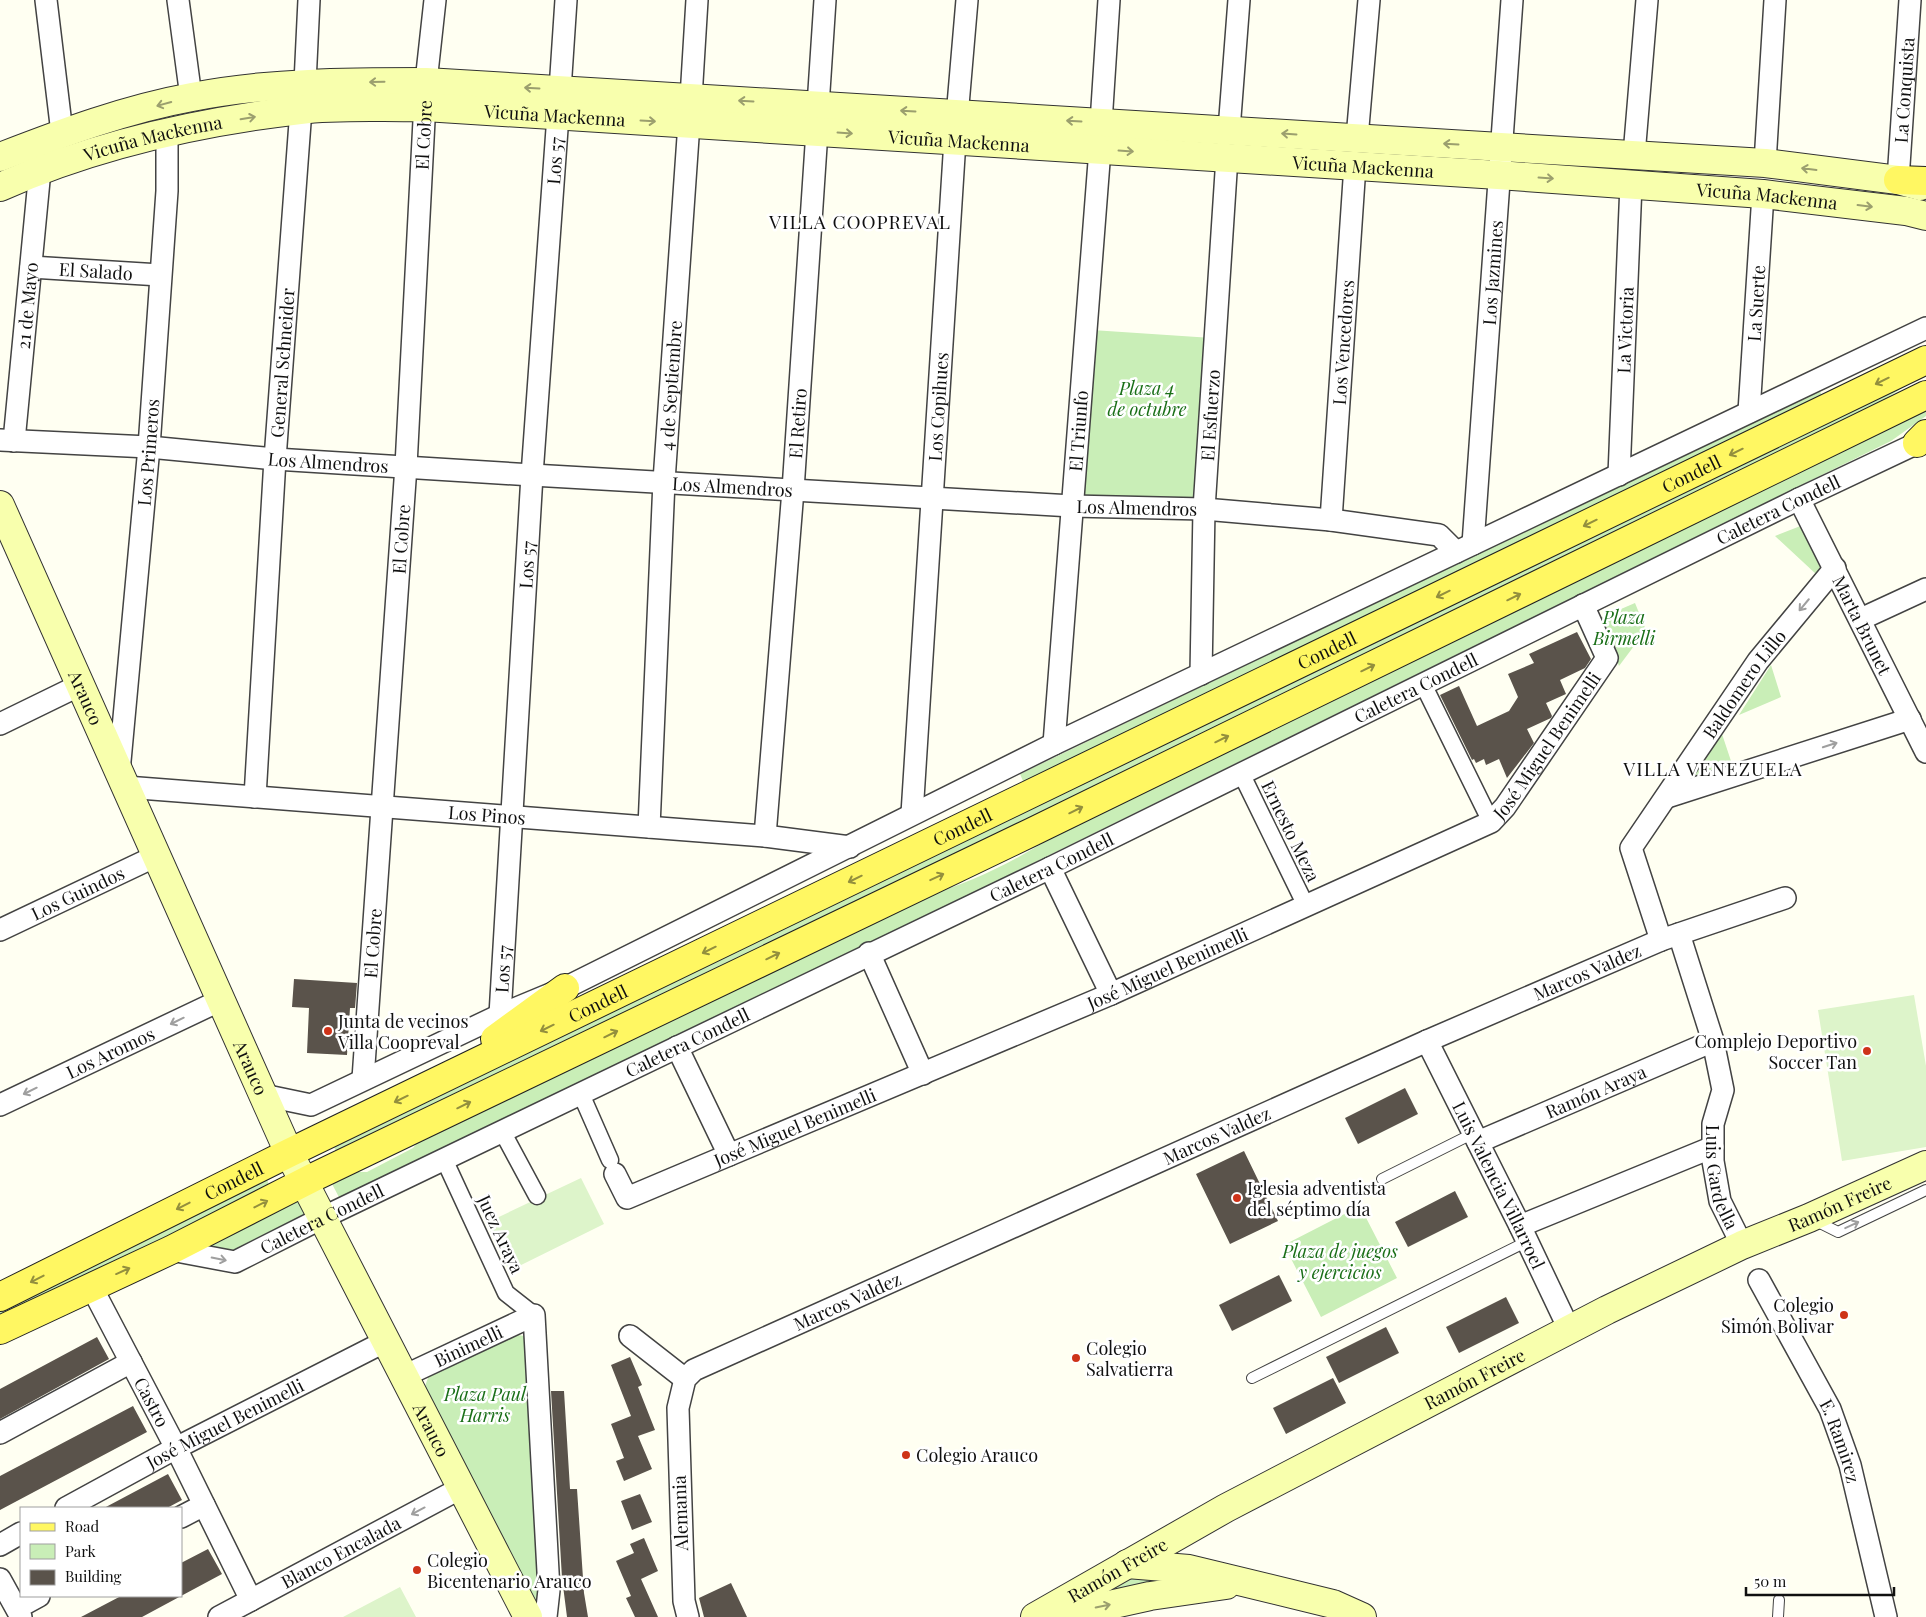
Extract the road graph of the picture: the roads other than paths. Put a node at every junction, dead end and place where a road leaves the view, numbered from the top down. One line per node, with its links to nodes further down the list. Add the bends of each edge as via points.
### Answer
1 (46, 0): 27 (street)
2 (178, 0): 18 (street)
3 (309, 0): 16 (street)
4 (435, 0): 17 (street, El Cobre)
5 (566, 0): 19 (street, Los 57)
6 (697, 0): 21 (street, 4 de Septiembre)
7 (825, 0): 22 (street, El Retiro)
8 (968, 0): 24 (street, Los Copihues)
9 (1109, 0): 23 (street)
10 (1240, 0): 25 (street)
11 (1369, 0): 28 (street)
12 (1512, 0): 29 (street, Los Jazmines)
13 (1647, 0): 31 (street)
14 (1775, 0): 34 (street)
15 (1910, 0): 38 (street, La Conquista)
16 (304, 83): 17 (main road, Vicuña Mackenna, one-way to 16); 18 (main road, Vicuña Mackenna)
17 (426, 95): 19 (main road, Vicuña Mackenna); 20 (main road, Vicuña Mackenna); 55 (street, El Cobre)
18 (191, 97): 27 (main road, Vicuña Mackenna, one-way to 27)
19 (559, 102): 21 (main road, Vicuña Mackenna); 56 (street, Los 57)
20 (302, 109): 26 (main road, Vicuña Mackenna, one-way to 20); 54 (street, General Schneider)
21 (690, 111): 22 (main road, Vicuña Mackenna); 58 (street, 4 de Septiembre)
22 (818, 118): 24 (main road, Vicuña Mackenna); 59 (street, El Retiro)
23 (1101, 123): 24 (main road, Vicuña Mackenna, one-way to 24); 25 (main road, Vicuña Mackenna)
24 (956, 127): 30 (main road, Vicuña Mackenna); 60 (street, Los Copihues)
25 (1229, 130): 28 (main road, Vicuña Mackenna, one-way to 25)
26 (167, 132): 36 (main road, Vicuña Mackenna); 46 (street, Los Primeros, via 167,191)
27 (62, 133): 32 (main road, Vicuña Mackenna)
28 (1357, 138): 29 (main road, Vicuña Mackenna, one-way to 28)
29 (1500, 147): 31 (main road, Vicuña Mackenna); 37 (street, Los Jazmines)
30 (1100, 149): 33 (main road, Vicuña Mackenna, one-way to 33); 63 (street, El Triunfo)
31 (1634, 155): 34 (main road, Vicuña Mackenna)
32 (0, 157)
33 (1227, 157): 35 (main road, Vicuña Mackenna); 64 (street, El Esfuerzo)
34 (1765, 163): 38 (main road, Vicuña Mackenna, one-way to 34)
35 (1355, 166): 37 (main road, Vicuña Mackenna); 65 (street, Los Vencedores)
36 (40, 170): 41 (main road, Vicuña Mackenna); 45 (street, 21 de Mayo)
37 (1498, 175): 40 (main road, Vicuña Mackenna, one-way to 40); 67 (street, Los Jazmines)
38 (1898, 180): 39 (main road); 42 (main road, Vicuña Mackenna)
39 (1926, 180)
40 (1631, 184): 43 (main road, Vicuña Mackenna); 57 (street, La Victoria)
41 (0, 187)
42 (1926, 188)
43 (1763, 194): 44 (main road, Vicuña Mackenna, one-way to 44); 50 (street, La Suerte)
44 (1926, 216)
45 (31, 267): 46 (street, El Salado); 51 (street, 21 de Mayo)
46 (160, 275): 53 (street, Los Primeros)
47 (1926, 328): 50 (street)
48 (1926, 360): 106 (main road, Condell, one-way to 106)
49 (1926, 395): 119 (main road, Condell, one-way to 49, via 1032,832)
50 (1749, 412): 57 (street)
51 (7, 440): 53 (street, Los Almendros)
52 (1924, 444): 61 (street, Caletera Condell)
53 (149, 448): 54 (street, Los Almendros); 80 (street, Los Primeros)
54 (275, 459): 55 (street, Los Almendros); 81 (street, General Schneider)
55 (406, 466): 56 (street, Los Almendros); 83 (street, El Cobre)
56 (532, 475): 58 (street, Los Almendros); 85 (street, Los 57)
57 (1619, 475): 67 (street)
58 (664, 481): 59 (street, Los Almendros); 87 (street, 4 de Septiembre)
59 (793, 490): 60 (street, Los Almendros); 88 (street, El Retiro)
60 (934, 498): 63 (street, Los Almendros); 84 (street, Los Copihues)
61 (1799, 499): 68 (street, Marta Brunet); 70 (street, Caletera Condell)
62 (0, 505): 66 (main road, Arauco)
63 (1072, 506): 64 (street, Los Almendros); 77 (street, El Triunfo)
64 (1204, 509): 65 (street, Los Almendros); 72 (street, El Esfuerzo)
65 (1331, 520): 67 (street, Los Almendros, via 1439,535)
66 (6, 538): 74 (main road, Arauco)
67 (1464, 548): 72 (street)
68 (1835, 568): 71 (street, Marta Brunet); 82 (street, Baldomero Lillo, one-way to 82, via 1758,661)
69 (1926, 589): 71 (street)
70 (1583, 605): 73 (street, Caletera Condell); 86 (street, José Miguel Benimelli, via 1607,658 1505,807)
71 (1861, 619): 75 (street, Marta Brunet)
72 (1200, 674): 77 (street)
73 (1423, 684): 79 (street, Caletera Condell); 86 (street)
74 (80, 685): 76 (street); 80 (main road, Arauco)
75 (1910, 719): 78 (street, Marta Brunet); 82 (street, one-way to 75)
76 (0, 724)
77 (1054, 744): 84 (street)
78 (1926, 752)
79 (1241, 773): 91 (street, Caletera Condell); 93 (street, Ernesto Meza)
80 (122, 779): 81 (street, Los Pinos); 90 (main road, Arauco)
81 (255, 797): 83 (street, Los Pinos)
82 (1667, 797): 95 (street, Baldomero Lillo, via 1631,848)
83 (383, 805): 85 (street, Los Pinos); 105 (street, El Cobre)
84 (912, 814): 89 (street)
85 (513, 816): 87 (street, Los Pinos); 100 (street, Los 57)
86 (1491, 822): 93 (street, José Miguel Benimelli)
87 (649, 827): 88 (street, Los Pinos)
88 (765, 836): 89 (street, Los Pinos)
89 (850, 846): 97 (street)
90 (156, 856): 94 (street, Los Guindos); 99 (main road, Arauco)
91 (1050, 868): 96 (street, Caletera Condell); 98 (street)
92 (1785, 898): 95 (street, Marcos Valdez)
93 (1306, 906): 98 (street, José Miguel Benimelli)
94 (0, 930)
95 (1670, 937): 101 (street, Marcos Valdez); 102 (street, Luis Gardella)
96 (869, 953): 103 (street, Caletera Condell); 104 (street)
97 (565, 988): 100 (street); 106 (main road)
98 (1111, 994): 104 (street, José Miguel Benimelli)
99 (221, 1000): 108 (main road, Arauco); 109 (street, Los Aromos, one-way to 109)
100 (500, 1015): 105 (street)
101 (1427, 1041): 111 (street, Luis Valencia Villarroel); 138 (street, Marcos Valdez, via 722,1356 694,1370)
102 (1713, 1041): 111 (street, Ramón Araya); 112 (street, Luis Gardella, via 1723,1090 1713,1124)
103 (677, 1047): 107 (street, Caletera Condell); 114 (street)
104 (923, 1074): 114 (street, José Miguel Benimelli)
105 (363, 1079): 108 (street, via 311,1105)
106 (438, 1081): 113 (main road, Condell, one-way to 113)
107 (581, 1094): 110 (street, Caletera Condell); 117 (street)
108 (264, 1095): 113 (main road, Arauco)
109 (0, 1106)
110 (502, 1131): 115 (street, Caletera Condell); 121 (street)
111 (1476, 1137): 118 (lane); 124 (street, Luis Valencia Villarroel)
112 (1713, 1146): 124 (street); 125 (street, Luis Gardella, via 1720,1201)
113 (289, 1153): 119 (main road, Arauco); 129 (main road, Condell, one-way to 129)
114 (729, 1155): 117 (street, José Miguel Benimelli, via 627,1198)
115 (444, 1159): 122 (street, Caletera Condell); 130 (street, Juez Araya, via 506,1293)
116 (1926, 1165): 123 (main road, Ramón Freire)
117 (612, 1167)
118 (1382, 1179)
119 (304, 1182): 122 (main road, Arauco); 126 (main road, Condell, one-way to 119)
120 (1926, 1190): 123 (lane, one-way to 120, via 1838,1232)
121 (537, 1196)
122 (322, 1218): 126 (street, Caletera Condell, one-way to 122, via 235,1262); 134 (main road, Arauco)
123 (1809, 1218): 125 (main road, Ramón Freire)
124 (1524, 1234): 132 (street, Luis Valencia Villarroel); 137 (lane)
125 (1742, 1245): 132 (main road, Ramón Freire)
126 (171, 1250): 128 (main road, Condell, one-way to 126)
127 (1759, 1280): 164 (street, E. Ramirez, via 1830,1409 1850,1465)
128 (91, 1286): 131 (main road, Condell); 135 (street, Castro)
129 (0, 1298)
130 (534, 1315): 136 (street, Binimelli); 158 (street, via 549,1590)
131 (0, 1330)
132 (1569, 1330): 145 (main road, Ramón Freire)
133 (630, 1336): 138 (street)
134 (386, 1341): 136 (main road, Arauco); 140 (street, José Miguel Benimelli)
135 (131, 1362): 139 (street); 140 (street, Castro)
136 (404, 1376): 141 (main road, Arauco)
137 (1252, 1378)
138 (685, 1379): 159 (street, Alemania, via 678,1408 684,1601)
139 (0, 1433)
140 (176, 1448): 142 (street, Castro); 143 (street, José Miguel Benimelli)
141 (462, 1488): 153 (street, Blanco Encalada, one-way to 153); 157 (main road, Arauco)
142 (204, 1505): 144 (street); 153 (street, Castro)
143 (68, 1507)
144 (182, 1516)
145 (1183, 1533): 148 (main road, Ramón Freire); 149 (main road, via 1184,1558)
146 (20, 1534): 147 (street)
147 (0, 1545)
148 (1127, 1564): 149 (main road); 160 (main road, Ramón Freire)
149 (1189, 1569): 151 (main road)
150 (0, 1579): 155 (street)
151 (1250, 1583): 161 (main road, one-way to 151, via 1150,1596); 162 (main road, via 1333,1604)
152 (38, 1597): 155 (street)
153 (251, 1600): 156 (street, Blanco Encalada)
154 (1779, 1600): 163 (lane)
155 (19, 1613)
156 (219, 1617)
157 (528, 1617)
158 (546, 1617)
159 (688, 1617)
160 (1035, 1617)
161 (1056, 1617)
162 (1362, 1617)
163 (1778, 1617)
164 (1886, 1617)

